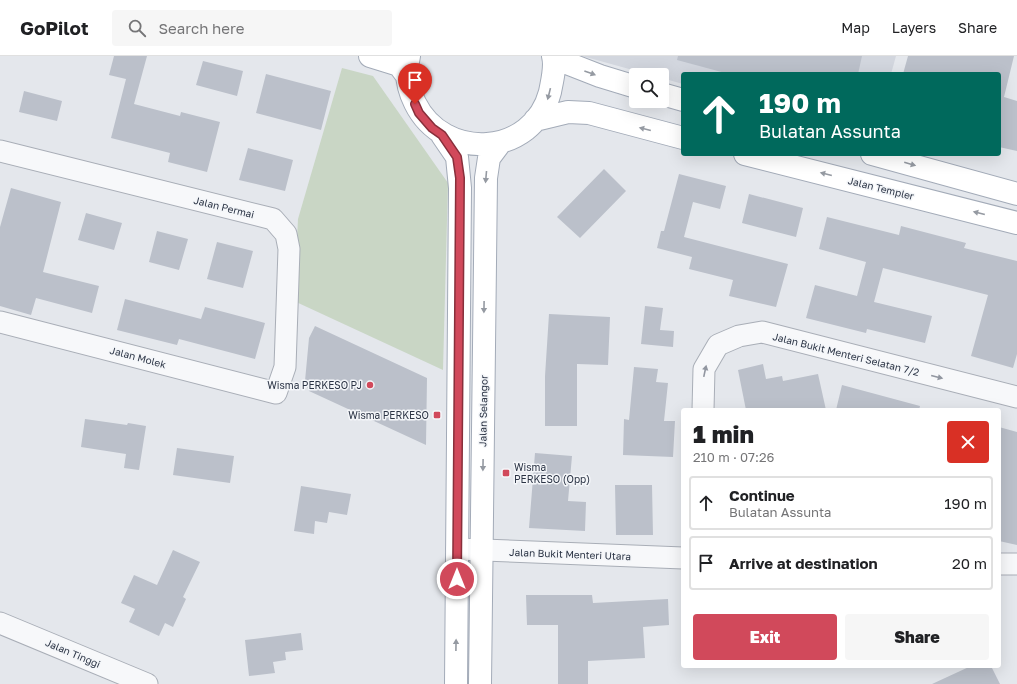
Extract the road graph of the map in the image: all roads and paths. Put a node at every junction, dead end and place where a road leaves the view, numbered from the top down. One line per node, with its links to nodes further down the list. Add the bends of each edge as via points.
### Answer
1 (370, 56): 3 (main road)
2 (553, 57): 4 (main road, one-way to 4, via 600,76); 7 (main road, one-way to 7, via 553,80 547,102)
3 (408, 66): 8 (main road, via 411,95 419,113)
4 (629, 84)
5 (669, 96): 6 (main road)
6 (681, 99)
7 (535, 120): 9 (main road, one-way to 7, via 589,113 568,112); 10 (main road, via 520,134)
8 (442, 135): 10 (main road, via 461,143 481,145); 20 (main road, via 457,157 460,188)
9 (681, 137)
10 (501, 142): 21 (main road, Jalan Selangor, one-way to 21, via 489,158 486,178)
11 (0, 151): 17 (street, Jalan Permai, via 276,221 286,234 289,249 285,366)
12 (753, 156): 15 (main road, Jalan Templer, one-way to 12)
13 (879, 156): 14 (main road, one-way to 14)
14 (1017, 194)
15 (1017, 223)
16 (0, 322): 17 (street, Jalan Molek)
17 (276, 393)
18 (1017, 397): 19 (street, Jalan Bukit Menteri Selatan 7/2, one-way to 18, via 704,369 718,346 739,336 762,332)
19 (703, 408)
20 (457, 549): 21 (street, Jalan Bukit Menteri Utara); 27 (main road, one-way to 20)
21 (482, 550): 22 (street, Jalan Bukit Menteri Utara); 28 (main road, Jalan Selangor)
22 (681, 558)
23 (1001, 564): 24 (street)
24 (1017, 564)
25 (0, 622): 26 (street, Jalan Tinggi)
26 (147, 684)
27 (456, 684)
28 (480, 684)

